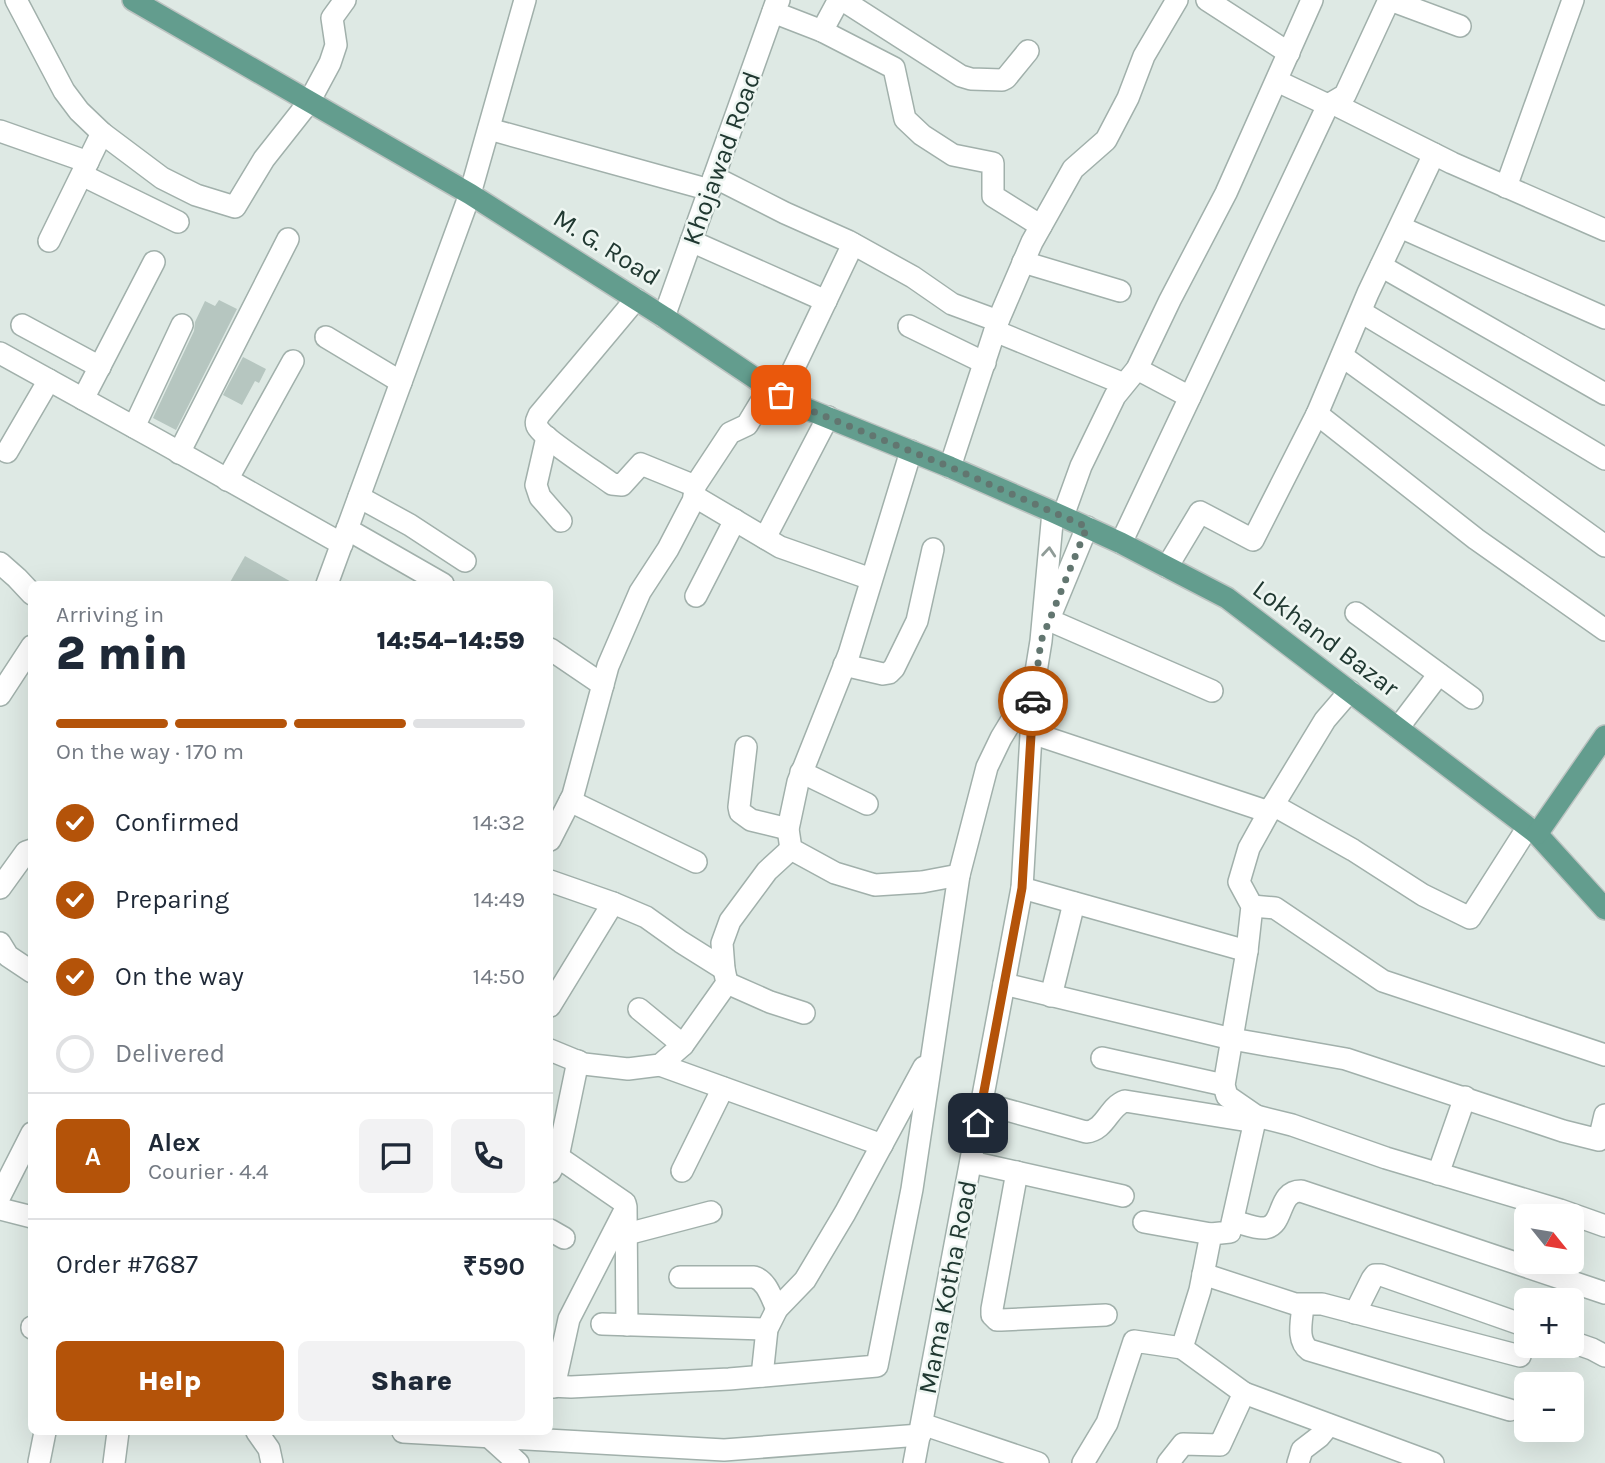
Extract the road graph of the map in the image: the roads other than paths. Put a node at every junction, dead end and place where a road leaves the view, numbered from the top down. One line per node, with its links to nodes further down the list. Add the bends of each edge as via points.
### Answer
1 (16, 0): 20 (street, via 64,91)
2 (133, 0): 16 (main road, M. G. Road)
3 (345, 0): 16 (street, via 332,18 333,54)
4 (525, 0): 18 (street)
5 (1177, 0): 27 (street, via 1144,56 1106,140 1073,169)
6 (1207, 0): 14 (street)
7 (1312, 0): 14 (street, Mama Kotha Road)
8 (1390, 0): 11 (street); 17 (street, via 1345,95)
9 (1573, 0): 24 (street)
10 (776, 4): 12 (street); 23 (street, Khojawad Road)
11 (1460, 26)
12 (822, 31): 13 (street, via 835,5 844,1 971,79 1002,80); 27 (street, via 894,68 905,119 953,155 993,163 993,196)
13 (1028, 51)
14 (1289, 53): 15 (street, Mama Kotha Road)
15 (1278, 81): 17 (street); 53 (street, Mama Kotha Road)
16 (309, 102): 20 (street, via 264,159 235,208 162,178); 25 (main road, M. G. Road)
17 (1330, 104): 21 (street); 58 (street)
18 (489, 130): 23 (street); 25 (street)
19 (0, 131): 22 (street)
20 (102, 133): 22 (street)
21 (1434, 154): 24 (street); 28 (street)
22 (85, 169): 26 (street); 31 (street)
23 (712, 183): 32 (street, Khojawad Road); 33 (street)
24 (1506, 187): 29 (street)
25 (470, 194): 38 (main road, M. G. Road); 55 (street)
26 (178, 222)
27 (1041, 226): 35 (street)
28 (1400, 227): 36 (street); 42 (street)
29 (1605, 230)
30 (288, 239): 66 (street)
31 (49, 241)
32 (691, 242): 39 (street); 41 (street, Khojawad Road)
33 (853, 244): 39 (street); 46 (street)
34 (154, 262): 52 (street)
35 (1023, 262): 37 (street); 46 (street)
36 (1381, 266): 40 (street); 57 (street)
37 (1120, 291)
38 (636, 299): 41 (main road, M. G. Road); 63 (street, via 538,415 537,427)
39 (826, 301): 56 (street)
40 (1361, 312): 49 (street); 67 (street)
41 (664, 317): 56 (main road, M. G. Road)
42 (1605, 318)
43 (22, 325): 52 (street)
44 (182, 325): 62 (street)
45 (909, 326): 51 (street)
46 (997, 326): 51 (street); 53 (street)
47 (326, 337): 55 (street)
48 (0, 353): 54 (street)
49 (1342, 356): 60 (street); 79 (street)
50 (293, 361): 69 (street)
51 (985, 363): 68 (street)
52 (100, 367): 59 (street)
53 (1131, 376): 58 (street); 72 (street, Mama Kotha Road, via 1115,396)
54 (49, 380): 59 (street); 65 (street)
55 (401, 382): 71 (street)
56 (776, 391): 61 (main road, M. G. Road, via 792,403); 70 (street, via 747,425 730,433)
57 (1605, 394)
58 (1190, 397): 78 (street)
59 (83, 399): 62 (street)
60 (1317, 414): 83 (street, via 1252,540 1200,512); 91 (street, via 1476,538)
61 (828, 417): 64 (main road, M. G. Road); 77 (street)
62 (134, 427): 66 (street)
63 (547, 437): 70 (street, via 612,484 622,485 641,464); 74 (street, via 536,485)
64 (911, 451): 68 (main road, M. G. Road); 84 (street)
65 (7, 452)
66 (179, 453): 69 (street)
67 (1605, 460)
68 (950, 467): 72 (main road, M. G. Road)
69 (227, 480): 76 (street)
70 (694, 491): 73 (street); 98 (street, via 668,549 639,592)
71 (359, 497): 76 (street); 81 (street)
72 (1058, 514): 75 (main road, Lokhand Bazar); 92 (street, Mama Kotha Road, one-way to 72)
73 (735, 520): 77 (street); 88 (street)
74 (561, 522)
75 (1087, 527): 78 (main road, Lokhand Bazar); 90 (street, Mama Kotha Road)
76 (344, 536): 85 (street); 86 (street)
77 (765, 538): 84 (street)
78 (1121, 543): 83 (main road, Lokhand Bazar)
79 (1605, 546)
80 (933, 549): 95 (street, via 917,621 894,668 883,674)
81 (465, 561)
82 (0, 563): 87 (street)
83 (1167, 567): 100 (main road, Lokhand Bazar, via 1227,598)
84 (871, 579): 95 (street)
85 (328, 581)
86 (437, 581)
87 (28, 590)
88 (696, 596)
89 (1356, 613): 96 (street)
90 (1049, 620): 92 (street, Mama Kotha Road); 99 (street)
91 (1605, 630)
92 (1041, 641): 97 (street, Mama Kotha Road)
93 (553, 651): 98 (street)
94 (28, 652): 101 (street)
95 (844, 665): 107 (street)
96 (1439, 674): 102 (street); 103 (street)
97 (1034, 684): 104 (street, Mama Kotha Road); 116 (street, via 987,767)
98 (603, 685): 108 (street, via 573,795)
99 (1212, 691)
100 (1350, 691): 103 (main road, Lokhand Bazar); 110 (street, via 1325,720)
101 (0, 695)
102 (1472, 698)
103 (1398, 728): 112 (main road, Lokhand Bazar)
104 (1031, 733): 110 (street); 119 (street, Mama Kotha Road)
105 (1605, 736): 112 (main road)
106 (746, 747): 113 (street, via 740,812)
107 (802, 772): 109 (street); 113 (street)
108 (562, 801): 111 (street); 115 (street)
109 (867, 804)
110 (1271, 808): 112 (street, via 1470,918); 122 (street, via 1249,848 1239,882)
111 (553, 830)
112 (1532, 830): 123 (main road, Lokhand Bazar)
113 (790, 839): 116 (street, via 835,873 875,885); 127 (street, via 730,921 722,943)
114 (28, 851): 118 (street)
115 (696, 862)
116 (959, 875): 136 (street)
117 (553, 882): 121 (street)
118 (0, 888)
119 (1022, 888): 120 (street); 128 (street, Mama Kotha Road)
120 (1074, 902): 125 (street); 129 (street)
121 (612, 903): 127 (street, via 646,917); 130 (street)
122 (1252, 906): 125 (street); 137 (street, via 1275,908 1383,981)
123 (1605, 909)
124 (0, 943): 126 (street, via 8,956)
125 (1247, 951): 133 (street)
126 (28, 969)
127 (725, 976): 132 (street, via 769,1002); 134 (street)
128 (1004, 984): 129 (street); 144 (street, Mama Kotha Road)
129 (1051, 996): 133 (street)
130 (553, 1001)
131 (639, 1009): 134 (street)
132 (804, 1013)
133 (1232, 1039): 141 (street); 143 (street, via 1346,1059)
134 (683, 1045): 140 (street)
135 (553, 1051): 139 (street)
136 (932, 1053): 149 (street); 183 (street, via 912,1189 877,1366)
137 (1605, 1055)
138 (1102, 1058): 141 (street)
139 (578, 1061): 140 (street, via 628,1069); 151 (street)
140 (660, 1065): 142 (street)
141 (1224, 1085): 146 (street, via 1227,1096)
142 (723, 1088): 149 (street); 152 (street)
143 (1465, 1097): 148 (street); 154 (street)
144 (982, 1103): 146 (street, via 1086,1132 1101,1126 1125,1101); 150 (street, Mama Kotha Road)
145 (1605, 1115): 148 (street)
146 (1256, 1119): 154 (street, via 1292,1125); 161 (street)
147 (28, 1141): 155 (street)
148 (1602, 1142)
149 (882, 1146): 170 (street, via 805,1280)
150 (971, 1162): 153 (street); 188 (street, Mama Kotha Road)
151 (554, 1164): 157 (street, via 622,1199)
152 (682, 1171)
153 (1017, 1172): 156 (street); 172 (street, via 992,1315 1001,1321)
154 (1438, 1174): 163 (street)
155 (0, 1196)
156 (1123, 1196)
157 (626, 1208): 164 (street); 176 (street, via 574,1309)
158 (0, 1209): 160 (street)
159 (711, 1212): 164 (street)
160 (28, 1216)
161 (1233, 1221): 165 (street, via 1230,1231); 168 (street, via 1268,1228 1289,1194 1301,1191)
162 (1144, 1222): 165 (street)
163 (1605, 1226)
164 (627, 1234): 175 (street)
165 (1211, 1234): 166 (street)
166 (1203, 1274): 169 (street); 179 (street)
167 (680, 1277): 170 (street, via 754,1277 764,1282)
168 (1605, 1293)
169 (1303, 1305): 171 (street, via 1322,1304); 186 (street, via 1301,1340 1309,1350)
170 (777, 1309): 177 (street)
171 (1355, 1313): 173 (street, via 1372,1279 1381,1275); 180 (street)
172 (1106, 1315)
173 (1514, 1322)
174 (602, 1324): 175 (street)
175 (627, 1325): 177 (street)
176 (558, 1329): 182 (street)
177 (767, 1329): 183 (street)
178 (1584, 1346): 181 (street)
179 (1182, 1348): 185 (street); 201 (street, via 1134,1341 1107,1423)
180 (1514, 1354)
181 (1605, 1356)
182 (553, 1376)
183 (762, 1376): 184 (street)
184 (553, 1386)
185 (1244, 1393): 187 (street); 194 (street, via 1220,1445 1183,1444)
186 (1510, 1410)
187 (1329, 1424): 202 (street, via 1302,1450); 203 (street)
188 (920, 1430): 193 (street); 199 (street, Mama Kotha Road); 200 (street)
189 (44, 1435): 195 (street)
190 (118, 1435): 196 (street)
191 (259, 1435): 197 (street)
192 (487, 1435): 193 (street); 198 (street)
193 (724, 1456)
194 (1175, 1461)
195 (39, 1462)
196 (114, 1463)
197 (272, 1463)
198 (518, 1463)
199 (915, 1463)
200 (1038, 1463)
201 (1083, 1463)
202 (1298, 1463)
203 (1433, 1463)

